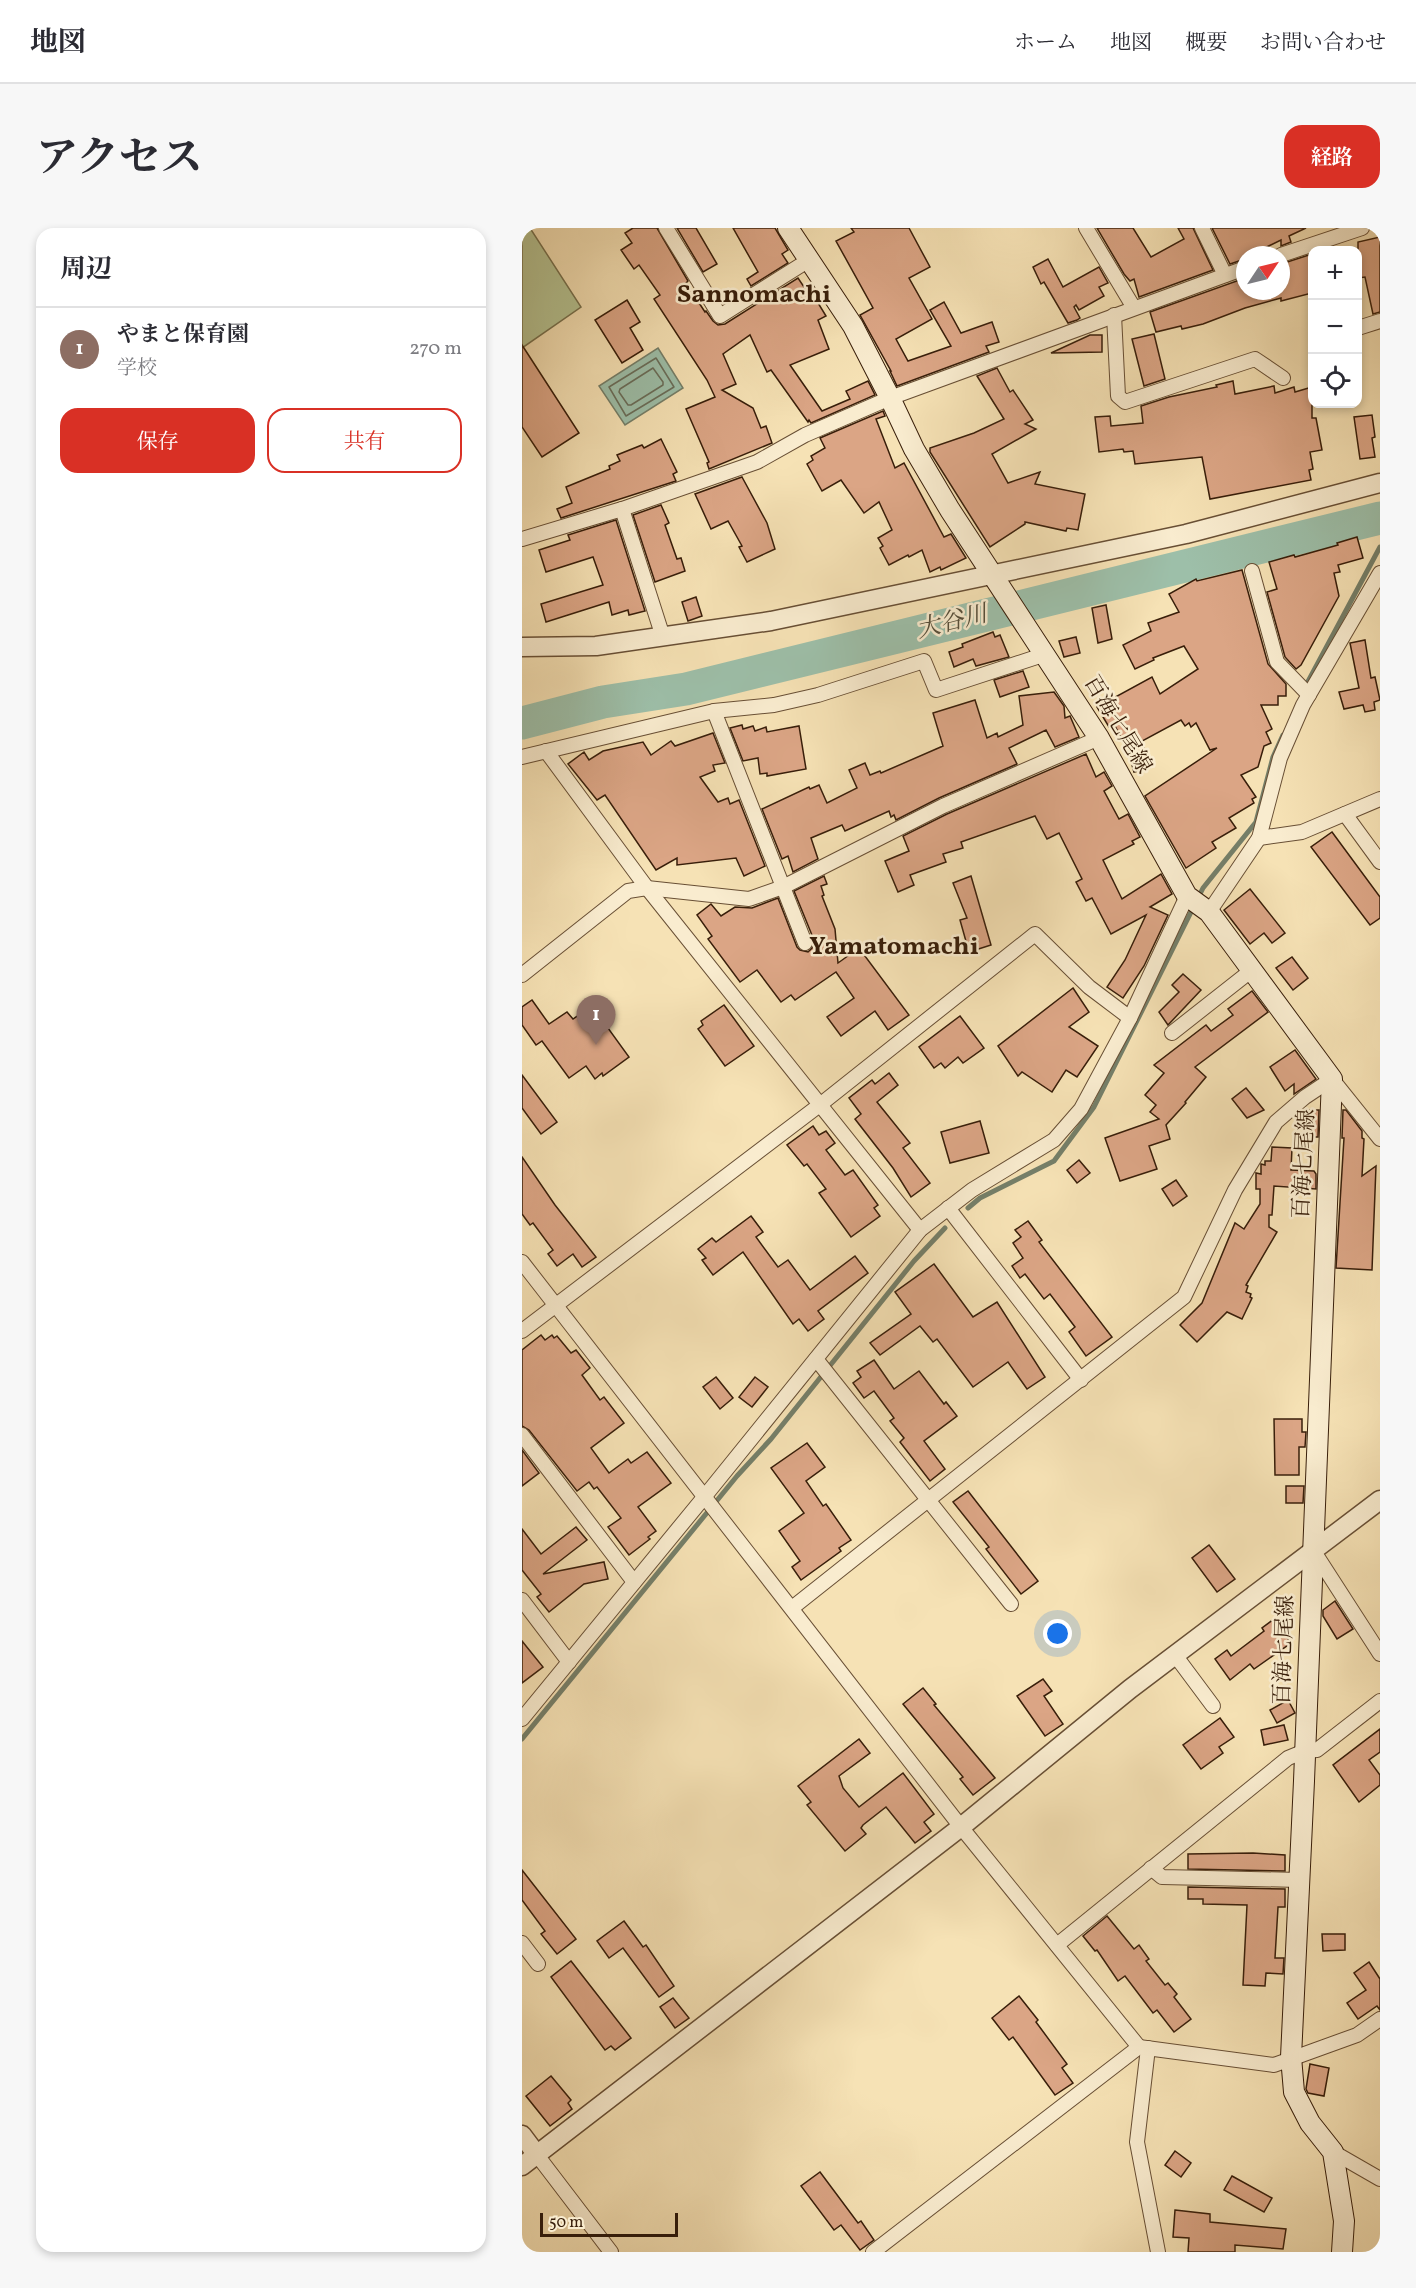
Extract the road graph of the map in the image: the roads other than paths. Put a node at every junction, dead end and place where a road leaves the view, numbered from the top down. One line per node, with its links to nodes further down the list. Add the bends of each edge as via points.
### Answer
1 (666, 228): 7 (street, via 720,316)
2 (788, 228): 7 (main road, 百海七尾線)
3 (1086, 228): 10 (street)
4 (1202, 228): 9 (street)
5 (1362, 228): 6 (street)
6 (1290, 252)
7 (809, 260): 15 (main road, 百海七尾線, via 853,326)
8 (1236, 271): 9 (street)
9 (1225, 275): 10 (street)
10 (1134, 309): 11 (street)
11 (1114, 315): 14 (street, via 1118,396 1125,402 1255,359); 15 (street)
12 (1380, 321): 13 (street)
13 (1362, 327)
14 (1283, 378)
15 (890, 398): 17 (street, via 805,435 757,462); 21 (main road, 百海七尾線, via 914,449)
16 (1380, 483): 21 (street, via 1186,534)
17 (622, 509): 18 (street); 22 (street)
18 (522, 539)
19 (1252, 571): 25 (street, via 1276,662)
20 (1380, 573): 25 (street)
21 (992, 576): 22 (street, via 771,621); 24 (main road, 百海七尾線)
22 (663, 637): 23 (street, via 596,646)
23 (522, 647)
24 (1046, 654): 26 (street, via 936,690 924,661 818,695 774,705); 27 (main road, 百海七尾線)
25 (1309, 695): 32 (street, via 1280,758)
26 (714, 711): 28 (street); 34 (street)
27 (1099, 738): 34 (street, via 943,806); 36 (main road, 百海七尾線)
28 (546, 751): 29 (street); 35 (street)
29 (522, 757)
30 (1380, 799): 31 (street)
31 (1345, 814): 32 (street, via 1302,832); 33 (street)
32 (1258, 838): 36 (street)
33 (1380, 862)
34 (783, 887): 35 (street, via 749,899); 37 (street)
35 (647, 888): 39 (street, via 628,891); 43 (street)
36 (1197, 904): 38 (main road, 百海七尾線); 40 (street)
37 (805, 943)
38 (1252, 970): 41 (street); 42 (main road, 百海七尾線)
39 (522, 975)
40 (1130, 1018): 43 (street, via 1089,987 1035,934); 45 (street, via 1080,1109 1054,1140)
41 (1172, 1034)
42 (1332, 1079): 44 (street); 51 (street, via 1276,1122 1234,1190 1184,1297); 56 (main road, 百海七尾線)
43 (821, 1104): 46 (street); 48 (street)
44 (1380, 1139)
45 (948, 1208): 46 (street); 51 (street)
46 (920, 1230): 50 (street)
47 (522, 1262): 48 (street)
48 (556, 1305): 49 (street); 55 (street)
49 (522, 1331)
50 (816, 1359): 54 (street); 55 (street)
51 (1081, 1380): 54 (street)
52 (522, 1435): 57 (street)
53 (1380, 1500): 56 (street)
54 (929, 1501): 59 (street); 60 (street)
55 (710, 1502): 57 (street); 60 (street)
56 (1313, 1550): 61 (street); 62 (street); 67 (main road, 百海七尾線)
57 (634, 1582): 63 (street)
58 (522, 1600): 63 (street)
59 (1011, 1604)
60 (792, 1608): 68 (street)
61 (1380, 1654)
62 (1175, 1655): 65 (street); 68 (street)
63 (569, 1662): 66 (street)
64 (1380, 1701): 67 (street, via 1317,1750)
65 (1213, 1706)
66 (522, 1719)
67 (1305, 1751): 69 (street, via 1288,1758); 70 (main road, 百海七尾線)
68 (961, 1827): 72 (street); 79 (street)
69 (1151, 1868): 70 (street, via 1162,1877); 72 (street)
70 (1299, 1880): 76 (main road, 百海七尾線)
71 (522, 1943): 73 (street)
72 (1057, 1945): 75 (street)
73 (538, 1964)
74 (1380, 2019): 76 (street, via 1357,2035)
75 (1143, 2047): 76 (street, via 1274,2065); 82 (street); 83 (street, via 1137,2142)
76 (1291, 2057): 78 (main road, 百海七尾線, via 1294,2092 1310,2123)
77 (522, 2135): 79 (street)
78 (1333, 2152): 80 (street); 84 (main road, 百海七尾線, via 1344,2221)
79 (529, 2161): 81 (street)
80 (1380, 2179)
81 (611, 2252)
82 (873, 2252)
83 (1158, 2252)
84 (1342, 2252)

